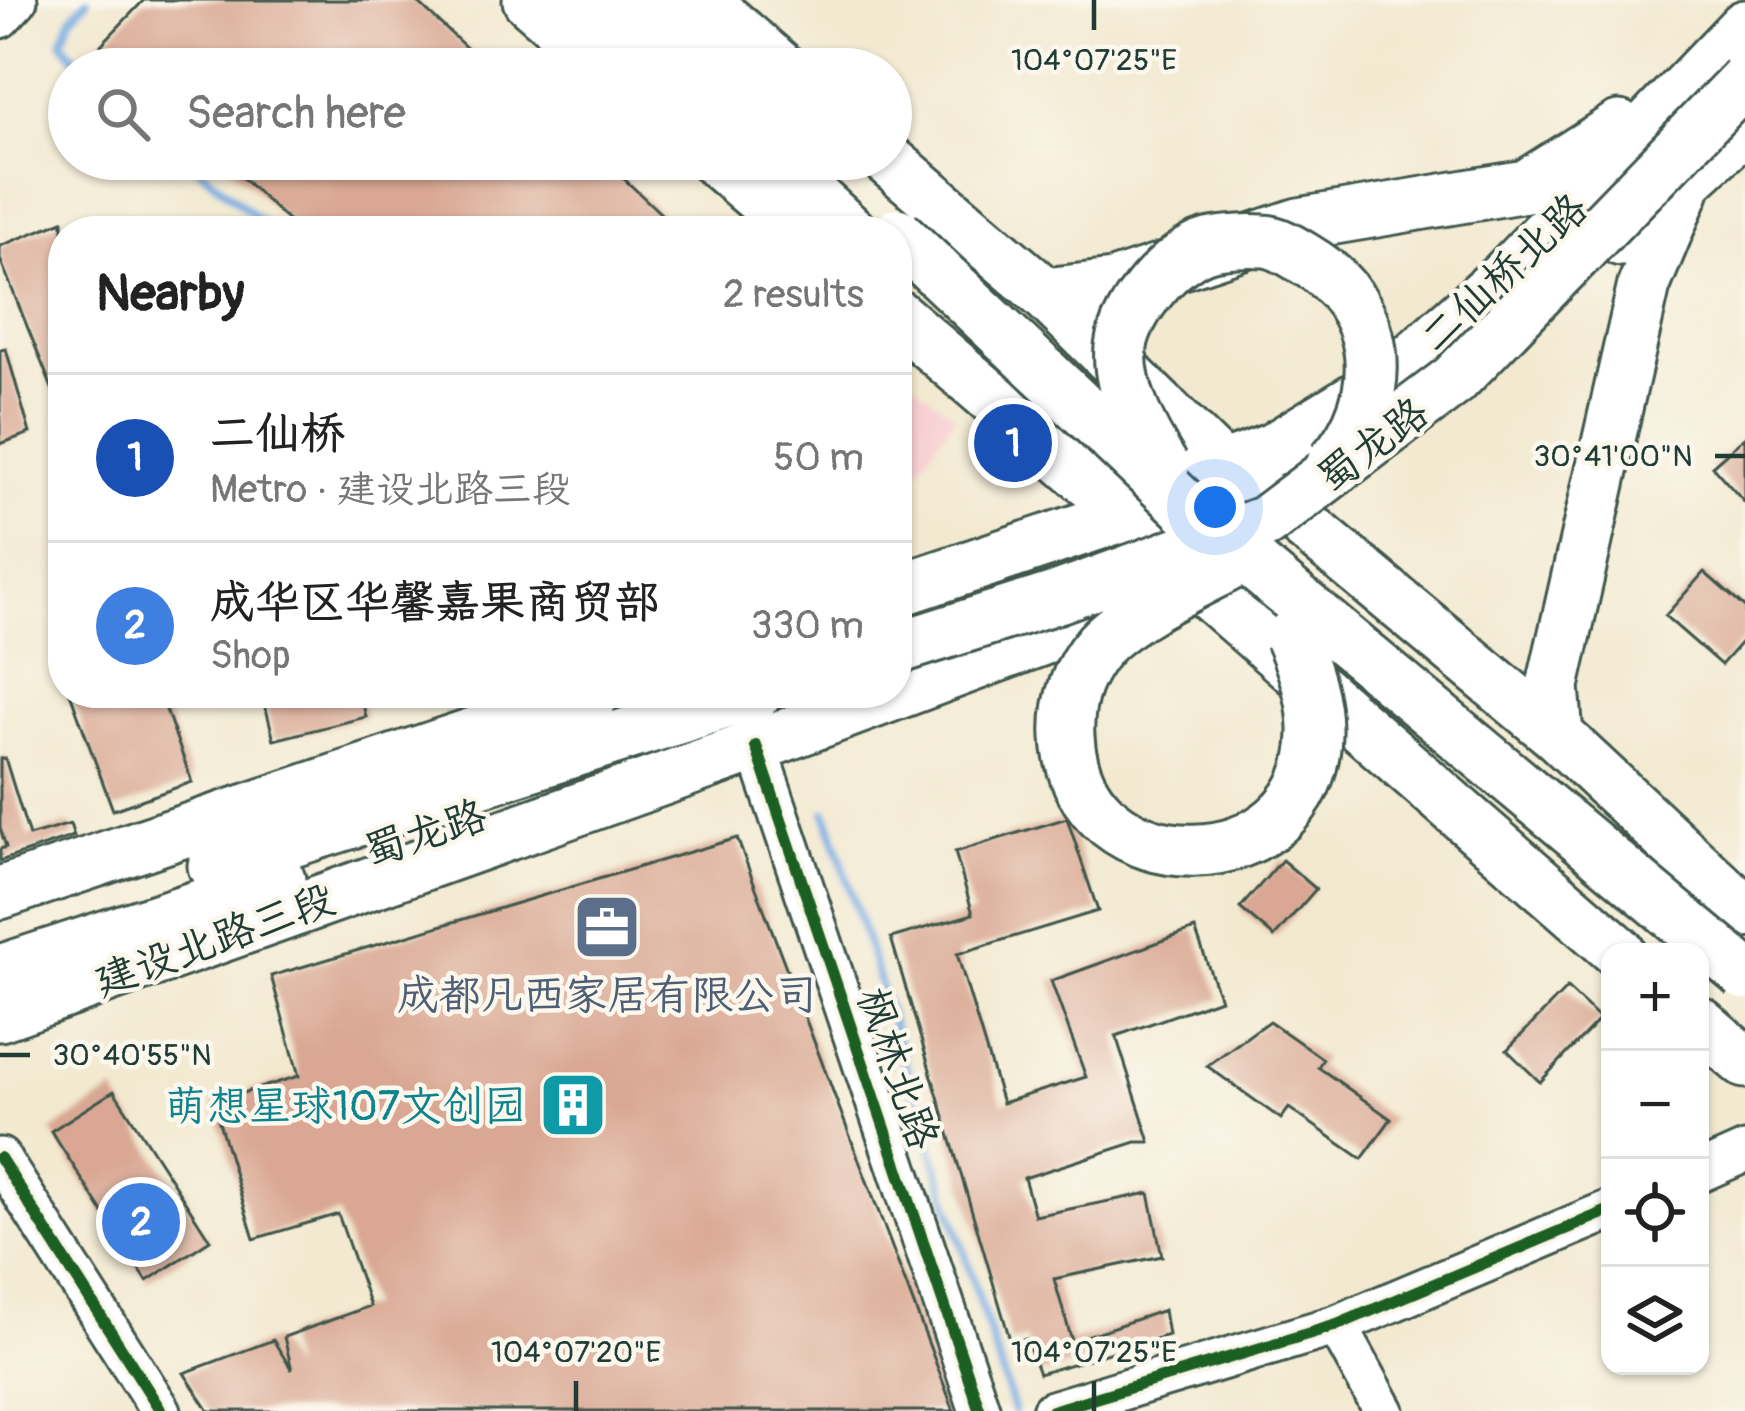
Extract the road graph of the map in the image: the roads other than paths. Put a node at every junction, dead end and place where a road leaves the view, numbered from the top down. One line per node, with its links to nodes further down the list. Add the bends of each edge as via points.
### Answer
1 (17, 0): 6 (street)
2 (529, 0): 8 (main road)
3 (588, 0): 9 (main road)
4 (649, 0): 10 (main road)
5 (701, 0): 11 (main road)
6 (0, 18)
7 (1745, 26): 12 (main road, 二仙桥北路)
8 (585, 48)
9 (673, 48)
10 (688, 48)
11 (757, 48)
12 (1727, 73): 24 (main road, via 1526,186 1300,224 1113,286); 26 (main road, 二仙桥北路, via 1394,375 1274,449); 29 (main road, 蜀龙路, bridge, via 1454,380 1265,523)
13 (1745, 123): 14 (main road, 二仙桥北路); 29 (main road, 蜀龙路, via 1515,370 1319,521)
14 (1689, 176): 28 (main road, 二仙桥北路, via 1445,399); 39 (main road, via 1644,285 1553,686)
15 (738, 180): 19 (main road)
16 (795, 180): 20 (main road)
17 (840, 180): 21 (main road)
18 (911, 180): 24 (main road)
19 (780, 216)
20 (834, 216)
21 (878, 216)
22 (912, 249): 29 (main road, bridge)
23 (912, 288): 31 (main road, bridge)
24 (1045, 295): 26 (main road)
25 (912, 329): 27 (main road)
26 (1223, 468): 27 (main road); 28 (main road)
27 (1127, 514): 29 (main road); 30 (main road)
28 (1296, 518): 29 (main road, 建设北路三段); 39 (main road)
29 (1212, 546): 29 (main road, bridge, via 1130,404 1121,347 1155,280 1205,246 1268,240 1333,275 1371,341 1372,370 1361,424 1336,461); 31 (main road, bridge, via 1100,644 1076,680 1066,717 1069,756 1083,792 1108,822 1141,843 1179,853 1254,836 1285,811 1316,736); 32 (main road, 蜀龙路, bridge); 33 (main road, 蜀龙路, bridge, via 1074,619); 34 (main road, 建设北路三段); 44 (main road); 47 (main road, bridge)
30 (912, 586)
31 (1291, 637): 45 (main road)
32 (912, 643)
33 (912, 672)
34 (912, 678)
35 (550, 708): 41 (main road)
36 (709, 708): 43 (main road, 蜀龙路)
37 (803, 708): 46 (main road, 蜀龙路)
38 (843, 708): 40 (main road, 建设北路三段)
39 (1557, 734): 42 (main road)
40 (756, 746): 49 (main road, 建设北路三段); 59 (street, 枫林北路)
41 (0, 893)
42 (1745, 910)
43 (0, 934)
44 (1610, 943)
45 (1654, 943)
46 (0, 971)
47 (1745, 974)
48 (1709, 989): 50 (main road)
49 (0, 1015)
50 (1745, 1019)
51 (1709, 1031): 52 (main road)
52 (1745, 1062)
53 (1745, 1153): 55 (street)
54 (0, 1158): 58 (street)
55 (1709, 1168)
56 (1601, 1214): 57 (street)
57 (1337, 1325): 60 (street); 61 (street)
58 (161, 1411)
59 (980, 1411)
60 (1052, 1411)
61 (1384, 1411)

